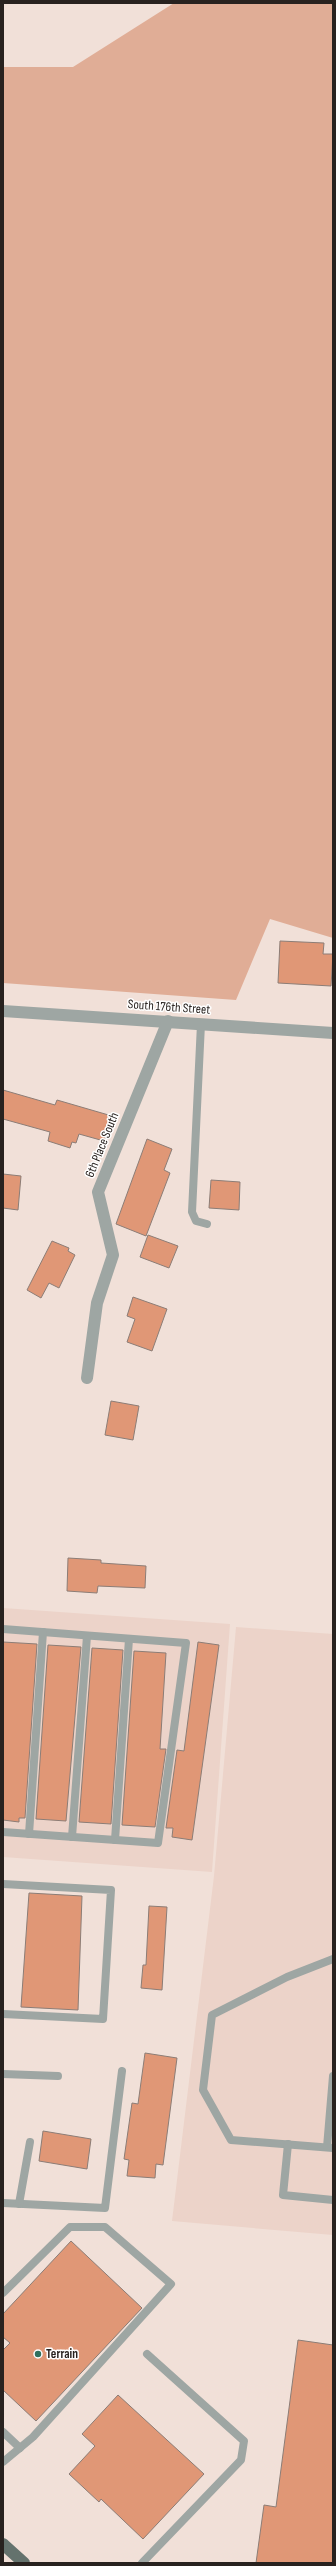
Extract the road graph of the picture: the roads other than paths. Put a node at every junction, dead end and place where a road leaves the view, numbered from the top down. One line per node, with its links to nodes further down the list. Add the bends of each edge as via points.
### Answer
1 (3, 1011): 2 (street, South 176th Street)
2 (168, 1021): 3 (street, South 176th Street); 6 (street, 6th Place South, via 98,1192 113,1255 97,1302)
3 (201, 1024): 4 (street, South 176th Street); 5 (lane, via 192,1212 196,1221)
4 (333, 1033)
5 (207, 1224)
6 (87, 1378)
7 (3, 1629): 8 (lane)
8 (43, 1632): 9 (lane); 12 (lane)
9 (87, 1636): 10 (lane); 13 (lane)
10 (129, 1639): 14 (lane); 14 (lane, via 186,1643 158,1843)
11 (3, 1832): 12 (lane)
12 (29, 1834): 13 (lane)
13 (72, 1837): 14 (lane)
14 (115, 1840)
15 (3, 1884): 17 (lane, via 111,1890 104,2019)
16 (333, 1959): 23 (lane, via 287,1977 212,2015 203,2090 231,2140)
17 (3, 2014)
18 (122, 2072): 27 (lane, via 105,2208)
19 (3, 2074): 20 (lane)
20 (58, 2076)
21 (333, 2076): 24 (lane)
22 (30, 2142): 27 (lane)
23 (288, 2144): 24 (lane); 25 (lane, via 283,2196)
24 (330, 2148)
25 (333, 2200)
26 (3, 2203): 27 (lane)
27 (19, 2204)
28 (3, 2293): 31 (lane, via 70,2226 105,2227 171,2284 33,2438)
29 (147, 2354): 35 (lane, via 244,2441 241,2460)
30 (3, 2432): 31 (lane)
31 (20, 2448): 32 (lane)
32 (3, 2462)
33 (3, 2544): 34 (main road)
34 (24, 2563)
35 (142, 2563)

